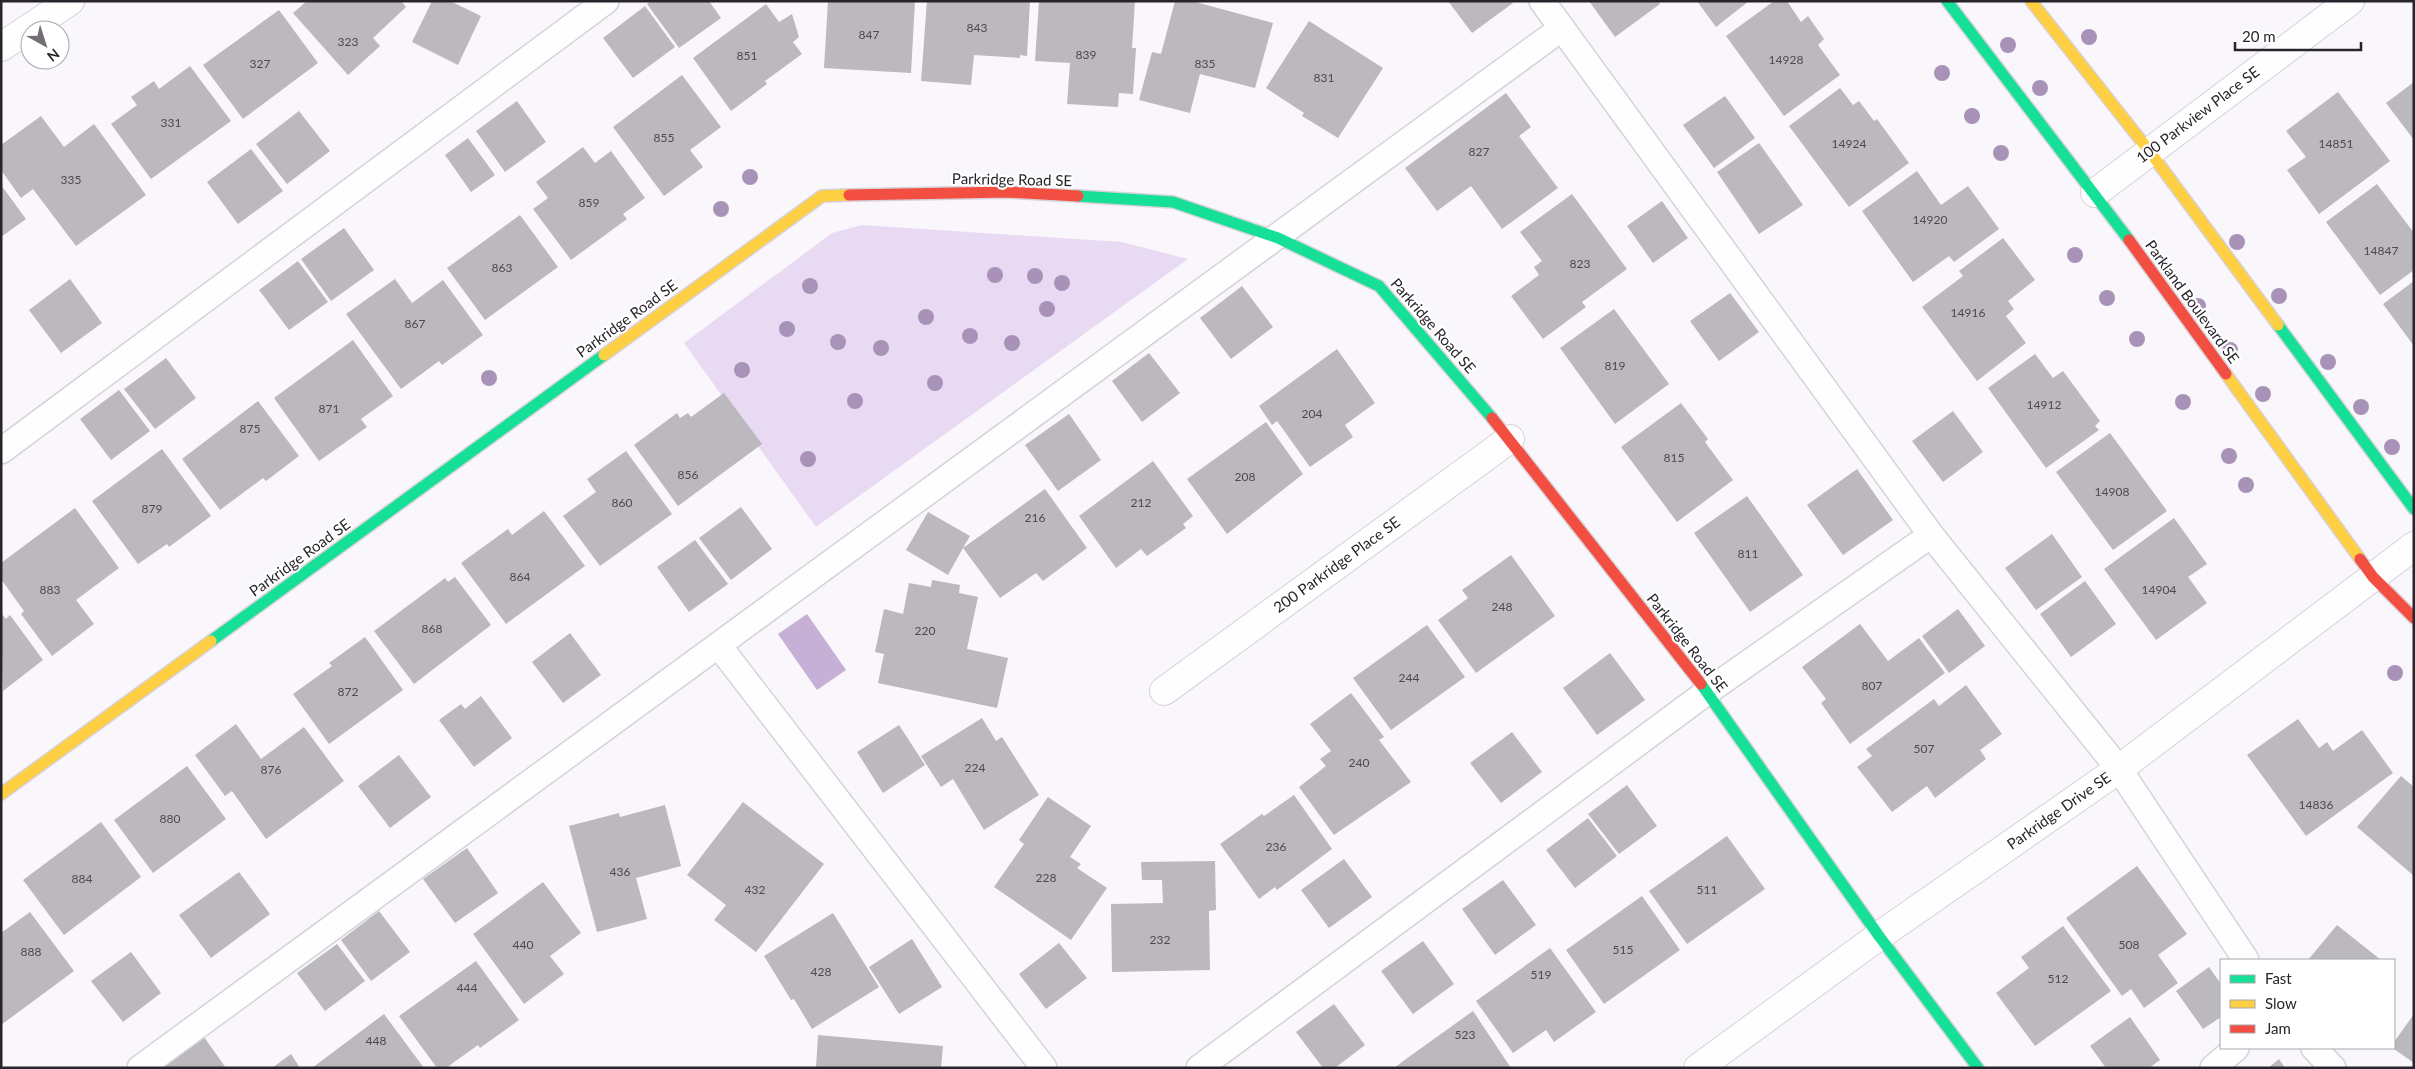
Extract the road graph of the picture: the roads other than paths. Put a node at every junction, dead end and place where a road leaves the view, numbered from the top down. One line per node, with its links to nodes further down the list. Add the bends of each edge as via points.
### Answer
1 (70, 1): 8 (street)
2 (606, 1): 13 (lane)
3 (1542, 1): 7 (lane)
4 (1947, 1): 10 (street, Parkland Boulevard SE)
5 (2032, 1): 9 (street)
6 (2350, 1): 9 (street, 100 Parkview Place SE)
7 (1562, 28): 11 (lane); 15 (lane)
8 (1, 47)
9 (2150, 152): 10 (street, 100 Parkview Place SE); 14 (street)
10 (2094, 194): 17 (street, Parkland Boulevard SE)
11 (1278, 238): 12 (street, Parkridge Road SE, via 1379,286); 19 (lane); 23 (street, Parkridge Road SE, via 1173,202 1007,192 822,196)
12 (1510, 439): 20 (street, 200 Parkridge Place SE); 21 (street, Parkridge Road SE)
13 (1, 451)
14 (2414, 510)
15 (1931, 535): 21 (lane); 22 (lane)
16 (2414, 546): 17 (street, Parkridge Drive SE)
17 (2373, 577): 18 (street, Parkland Boulevard SE); 22 (street, Parkridge Drive SE)
18 (2414, 618)
19 (718, 646): 28 (lane); 29 (lane)
20 (1164, 691)
21 (1707, 692): 24 (street, Parkridge Road SE); 30 (lane)
22 (2119, 769): 24 (street, Parkridge Drive SE); 25 (lane)
23 (1, 794)
24 (1879, 936): 31 (street, Parkridge Drive SE); 32 (street, Parkridge Road SE)
25 (2245, 959)
26 (2235, 1049): 33 (lane)
27 (2315, 1049): 34 (lane)
28 (140, 1068)
29 (1044, 1068)
30 (1199, 1068)
31 (1698, 1068)
32 (1978, 1068)
33 (2213, 1068)
34 (2333, 1068)

